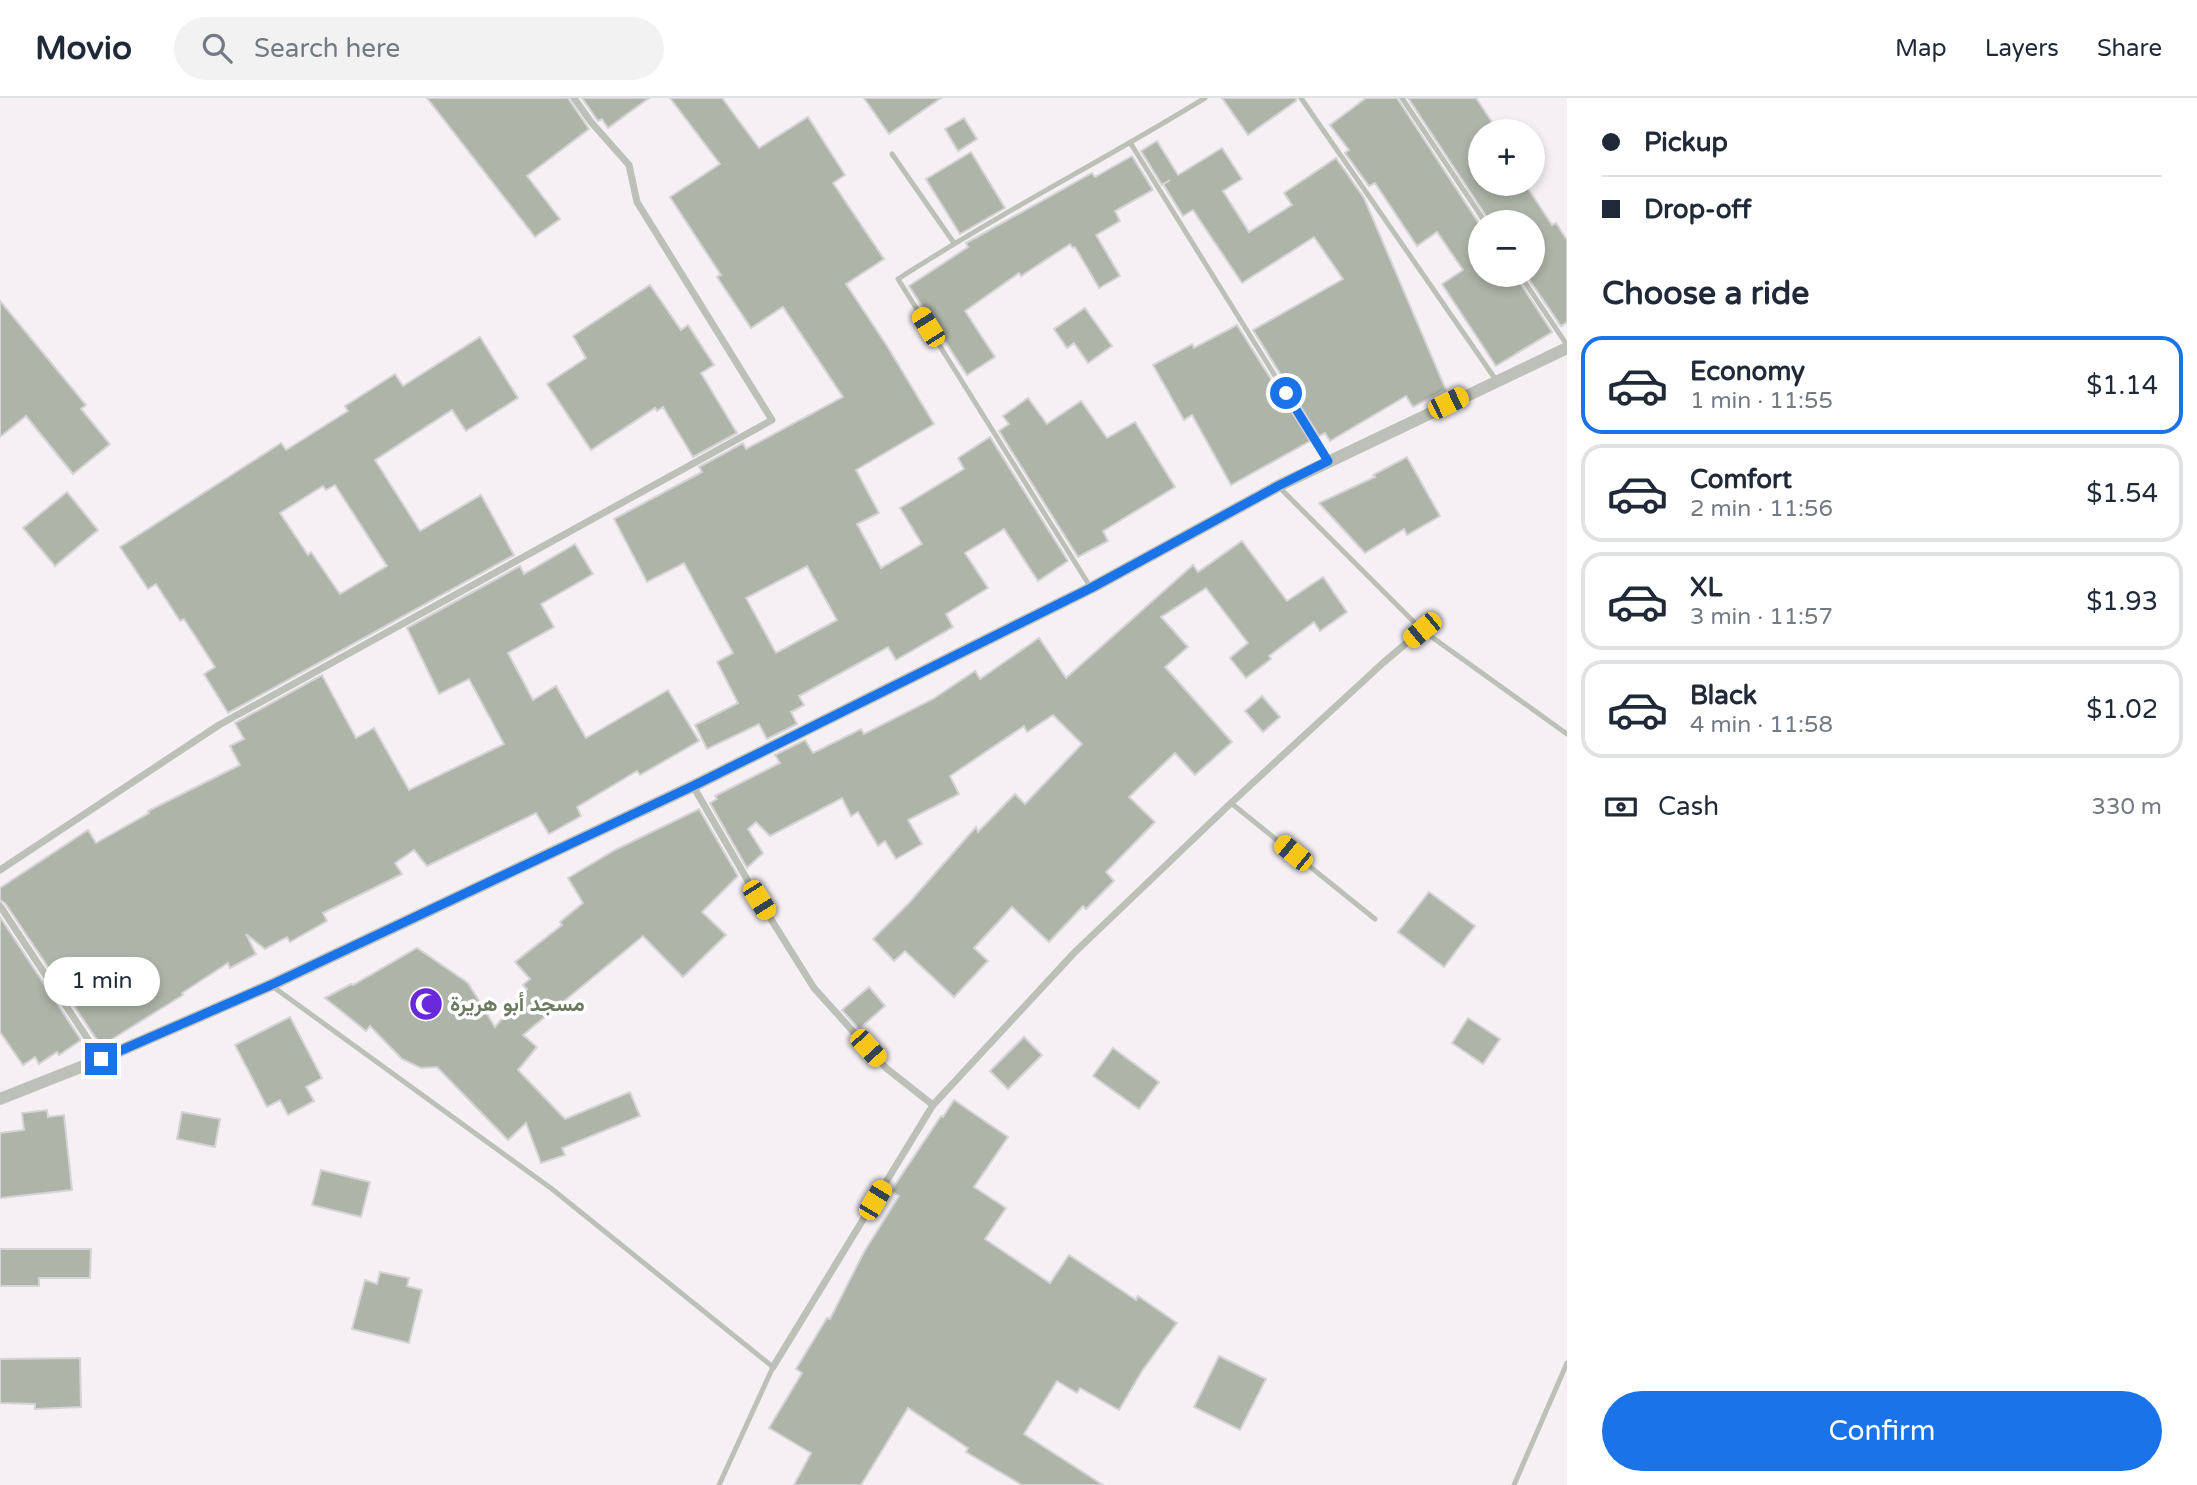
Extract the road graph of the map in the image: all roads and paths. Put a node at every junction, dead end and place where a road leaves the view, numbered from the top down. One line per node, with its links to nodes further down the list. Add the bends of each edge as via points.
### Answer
1 (574, 98): 19 (street, via 629,165 637,202 772,420 219,726)
2 (1205, 98): 5 (lane)
3 (1301, 98): 11 (lane)
4 (1402, 98): 7 (lane)
5 (1131, 144): 8 (lane); 12 (lane)
6 (892, 154): 8 (lane)
7 (1477, 210)
8 (954, 243): 14 (lane, via 898,279)
9 (1528, 287): 10 (lane)
10 (1567, 346): 11 (street)
11 (1496, 380): 12 (street)
12 (1328, 461): 13 (street)
13 (1278, 486): 14 (street); 15 (lane)
14 (1091, 588): 17 (street)
15 (1422, 630): 16 (lane); 18 (street)
16 (1567, 734)
17 (693, 786): 22 (street); 25 (street, via 814,988 886,1068)
18 (1231, 803): 21 (lane); 25 (street, via 1074,953)
19 (0, 870)
20 (0, 906): 23 (street)
21 (1375, 919)
22 (271, 985): 23 (street); 27 (lane, via 552,1189)
23 (101, 1059): 24 (street)
24 (0, 1099)
25 (933, 1105): 27 (street)
26 (1567, 1363): 29 (lane)
27 (773, 1367): 28 (lane)
28 (719, 1485)
29 (1514, 1485)

